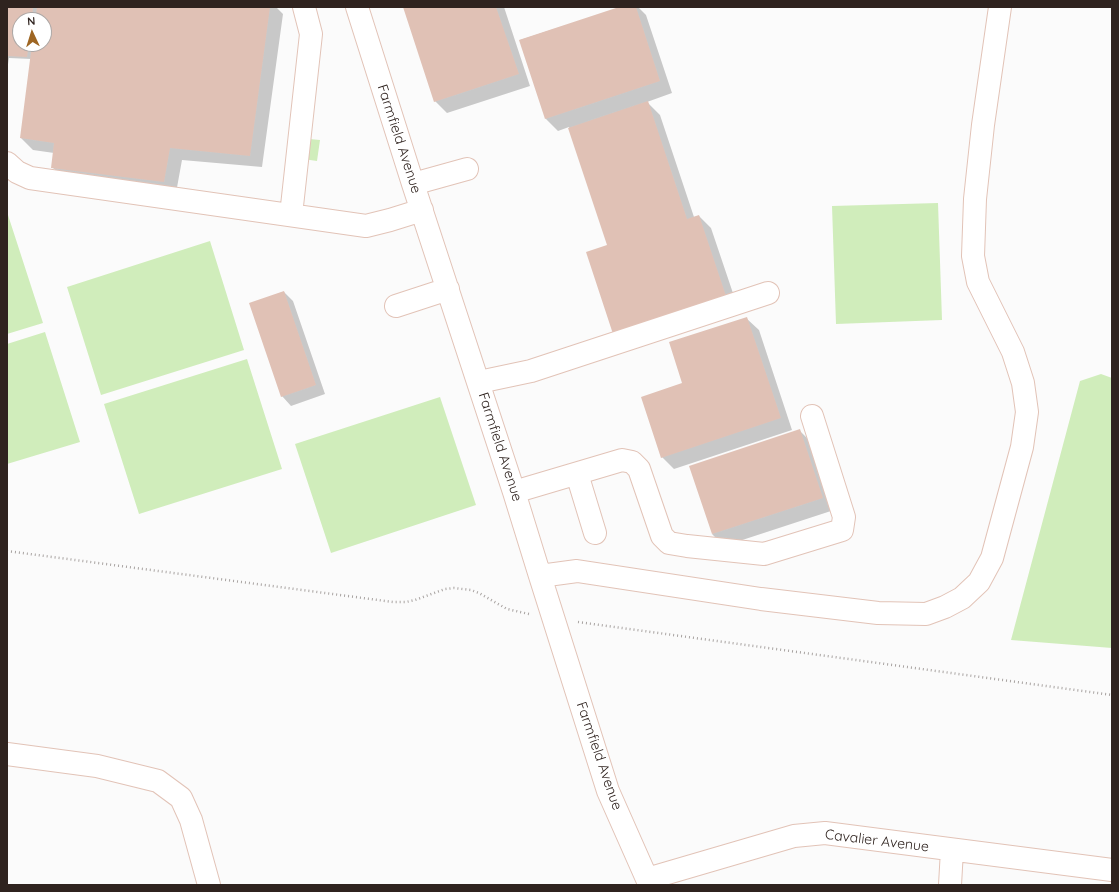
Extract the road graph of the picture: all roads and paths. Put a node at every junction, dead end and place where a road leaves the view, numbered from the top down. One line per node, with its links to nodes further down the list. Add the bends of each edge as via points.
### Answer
1 (304, 7): 8 (street, via 311,34)
2 (357, 7): 6 (street, Farmfield Avenue)
3 (1000, 7): 17 (street, via 975,198 973,256 978,282 1013,352 1023,383 1027,412 1022,447 992,558 979,582 962,598 945,608 926,614 878,613 761,599 576,571)
4 (7, 163): 8 (street, via 17,172 30,178)
5 (467, 169): 6 (street)
6 (413, 184): 7 (street, Farmfield Avenue)
7 (422, 210): 8 (street, via 366,226); 9 (street, Farmfield Avenue)
8 (291, 215)
9 (448, 290): 11 (street); 12 (street, Farmfield Avenue)
10 (768, 293): 12 (street, via 531,371)
11 (396, 306)
12 (479, 382): 15 (street, Farmfield Avenue)
13 (812, 416): 14 (street, via 844,517 842,530 764,554 669,542 662,536 639,469 632,462 622,460)
14 (577, 474): 15 (street); 16 (street)
15 (514, 492): 17 (street, Farmfield Avenue)
16 (595, 533)
17 (540, 576): 21 (street, Farmfield Avenue, via 608,791)
18 (7, 754): 22 (street, via 97,766 158,782 181,798 191,820)
19 (952, 850): 20 (street, Cavalier Avenue); 21 (street, Cavalier Avenue, via 825,833 794,836); 23 (street)
20 (1112, 870)
21 (648, 882)
22 (209, 885)
23 (950, 885)

